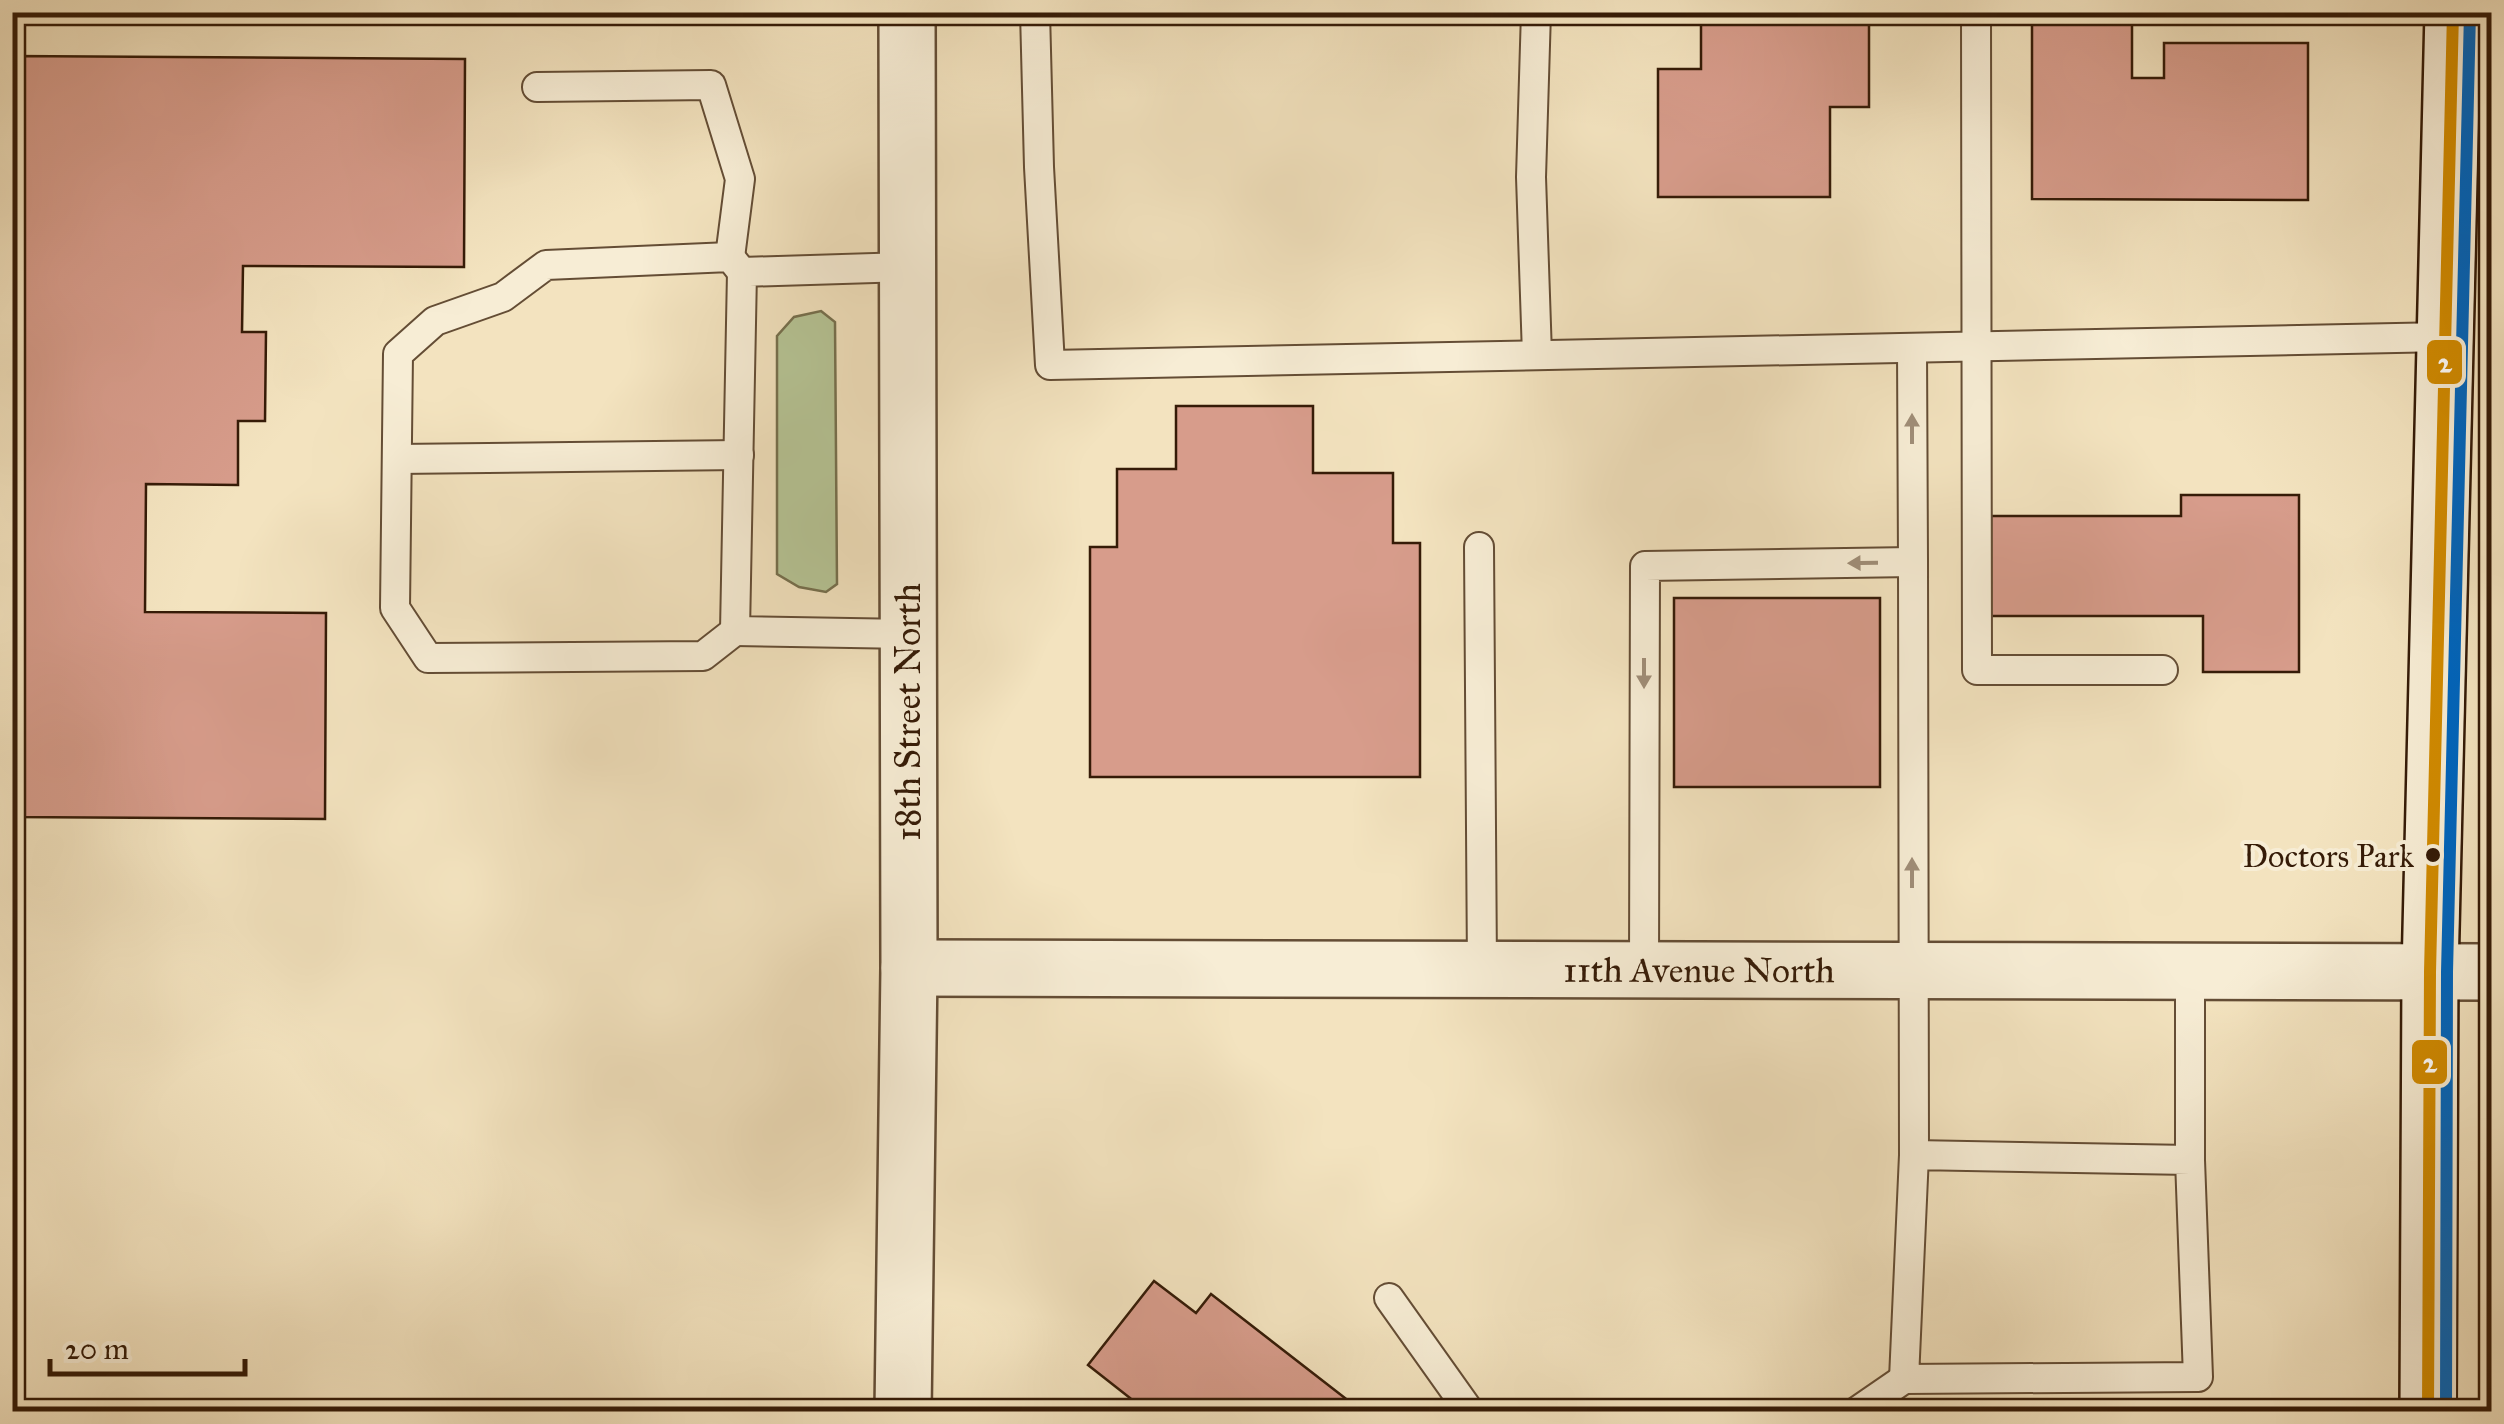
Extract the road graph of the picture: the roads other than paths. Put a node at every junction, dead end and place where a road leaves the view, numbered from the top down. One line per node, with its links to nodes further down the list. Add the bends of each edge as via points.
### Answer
1 (908, 12): 8 (street, 18th Street North)
2 (1036, 12): 12 (lane, via 1050,365)
3 (1536, 12): 12 (lane)
4 (1976, 12): 10 (lane)
5 (2454, 12): 9 (street)
6 (537, 87): 7 (lane, via 712,85 740,180)
7 (736, 265): 8 (lane); 13 (lane); 14 (lane, via 546,265 504,297 435,321 398,354)
8 (908, 267): 18 (street, 18th Street North)
9 (2445, 337): 10 (lane); 25 (street)
10 (1979, 347): 11 (lane); 19 (lane, via 1977,670)
11 (1912, 348): 12 (lane); 16 (lane, one-way to 11)
12 (1537, 355)
13 (739, 455): 14 (lane); 17 (lane)
14 (397, 459): 17 (lane, via 394,608 428,658 703,656)
15 (1479, 547): 21 (lane)
16 (1912, 562): 22 (lane, one-way to 22, via 1645,566); 23 (lane, one-way to 16)
17 (736, 630): 18 (lane)
18 (908, 634): 20 (street, 18th Street North)
19 (2163, 670)
20 (908, 968): 21 (street, 11th Avenue North); 31 (street, 18th Street North)
21 (1482, 969): 22 (street, 11th Avenue North)
22 (1644, 969): 23 (street, 11th Avenue North)
23 (1912, 970): 24 (street, 11th Avenue North); 27 (lane)
24 (2190, 971): 25 (street, 11th Avenue North); 28 (lane)
25 (2430, 972): 26 (street, 11th Avenue North); 34 (street)
26 (2492, 972)
27 (1914, 1155): 28 (lane); 30 (lane)
28 (2190, 1160): 30 (lane, via 2198,1377)
29 (1389, 1298): 32 (lane)
30 (1904, 1379): 33 (lane)
31 (903, 1412)
32 (1470, 1412)
33 (1856, 1412)
34 (2428, 1412)

